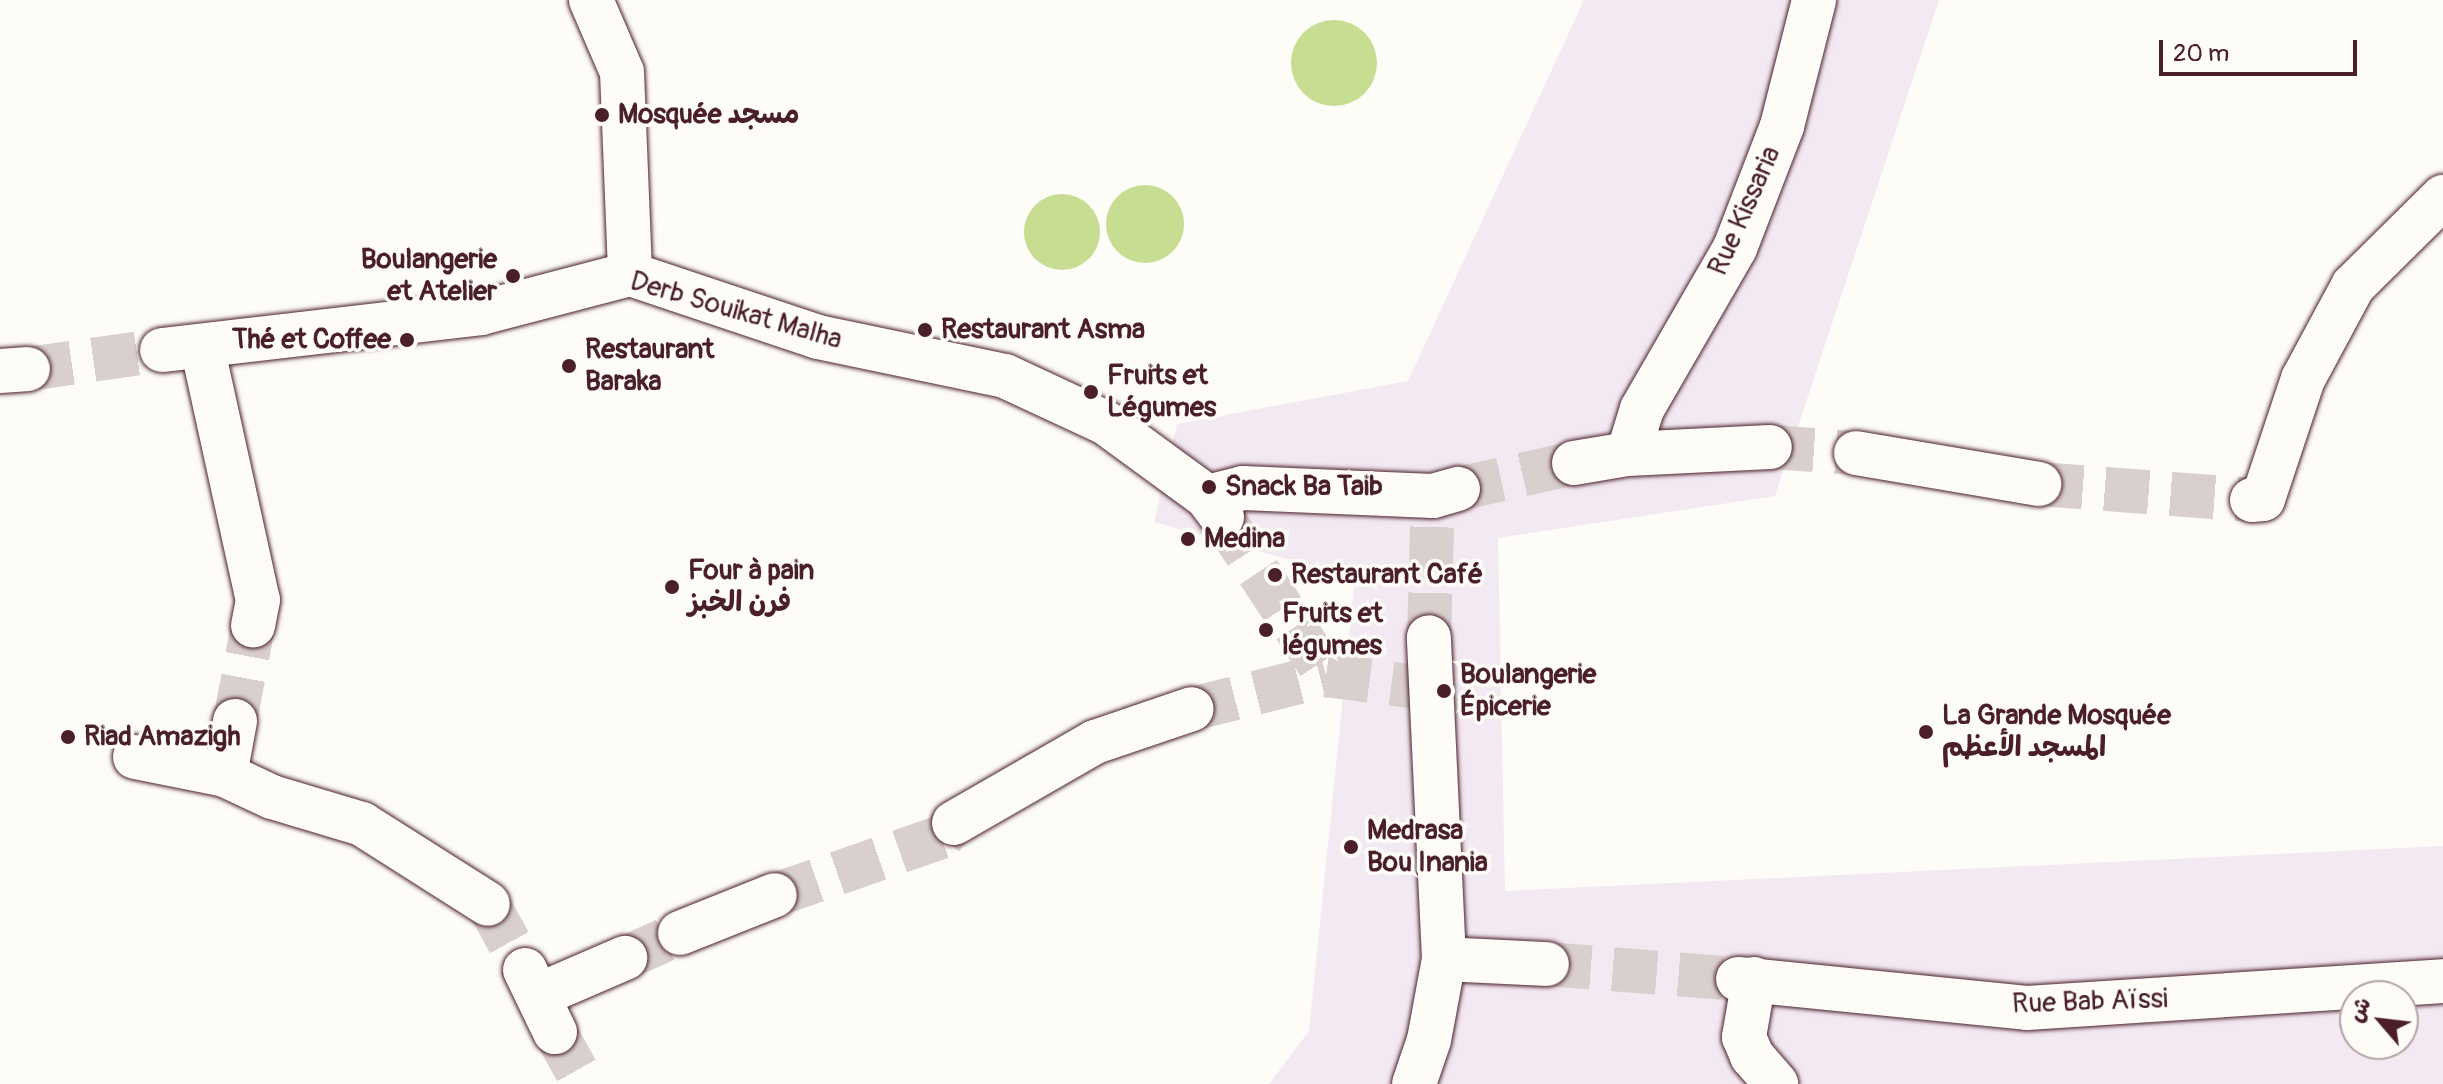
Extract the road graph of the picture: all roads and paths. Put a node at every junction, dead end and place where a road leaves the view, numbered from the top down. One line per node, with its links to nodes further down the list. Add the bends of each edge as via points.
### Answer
1 (591, 0): 4 (street, via 622,72)
2 (1814, 0): 7 (street, Rue Kissaria, via 1782,126 1735,248 1642,409)
3 (2443, 197): 11 (street, via 2353,286 2303,379 2263,499)
4 (630, 274): 10 (street, Derb Souikat Malha, via 818,337 1005,376 1106,423 1214,507 1243,488 1433,496); 12 (street, Derb Souikat Malha, via 481,313 182,348 258,600)
5 (1770, 447): 7 (street)
6 (1856, 453): 9 (street)
7 (1628, 454): 8 (street)
8 (1574, 463)
9 (2039, 484)
10 (1458, 489)
11 (2252, 500)
12 (253, 626)
13 (1429, 637): 23 (street)
14 (1192, 709): 18 (street, via 1095,742)
15 (235, 721): 17 (street)
16 (135, 757): 17 (street)
17 (225, 775): 20 (street, via 272,797 362,824)
18 (954, 823)
19 (775, 895): 21 (street)
20 (488, 904)
21 (680, 933)
22 (625, 958): 26 (street)
23 (1444, 959): 24 (street); 27 (street, via 1429,1040)
24 (1547, 964)
25 (2443, 981): 28 (street, Rue Bab Aïssi, via 2027,1008 1746,979 1744,1037 1752,1056)
26 (539, 999)
27 (1414, 1084)
28 (1776, 1084)

